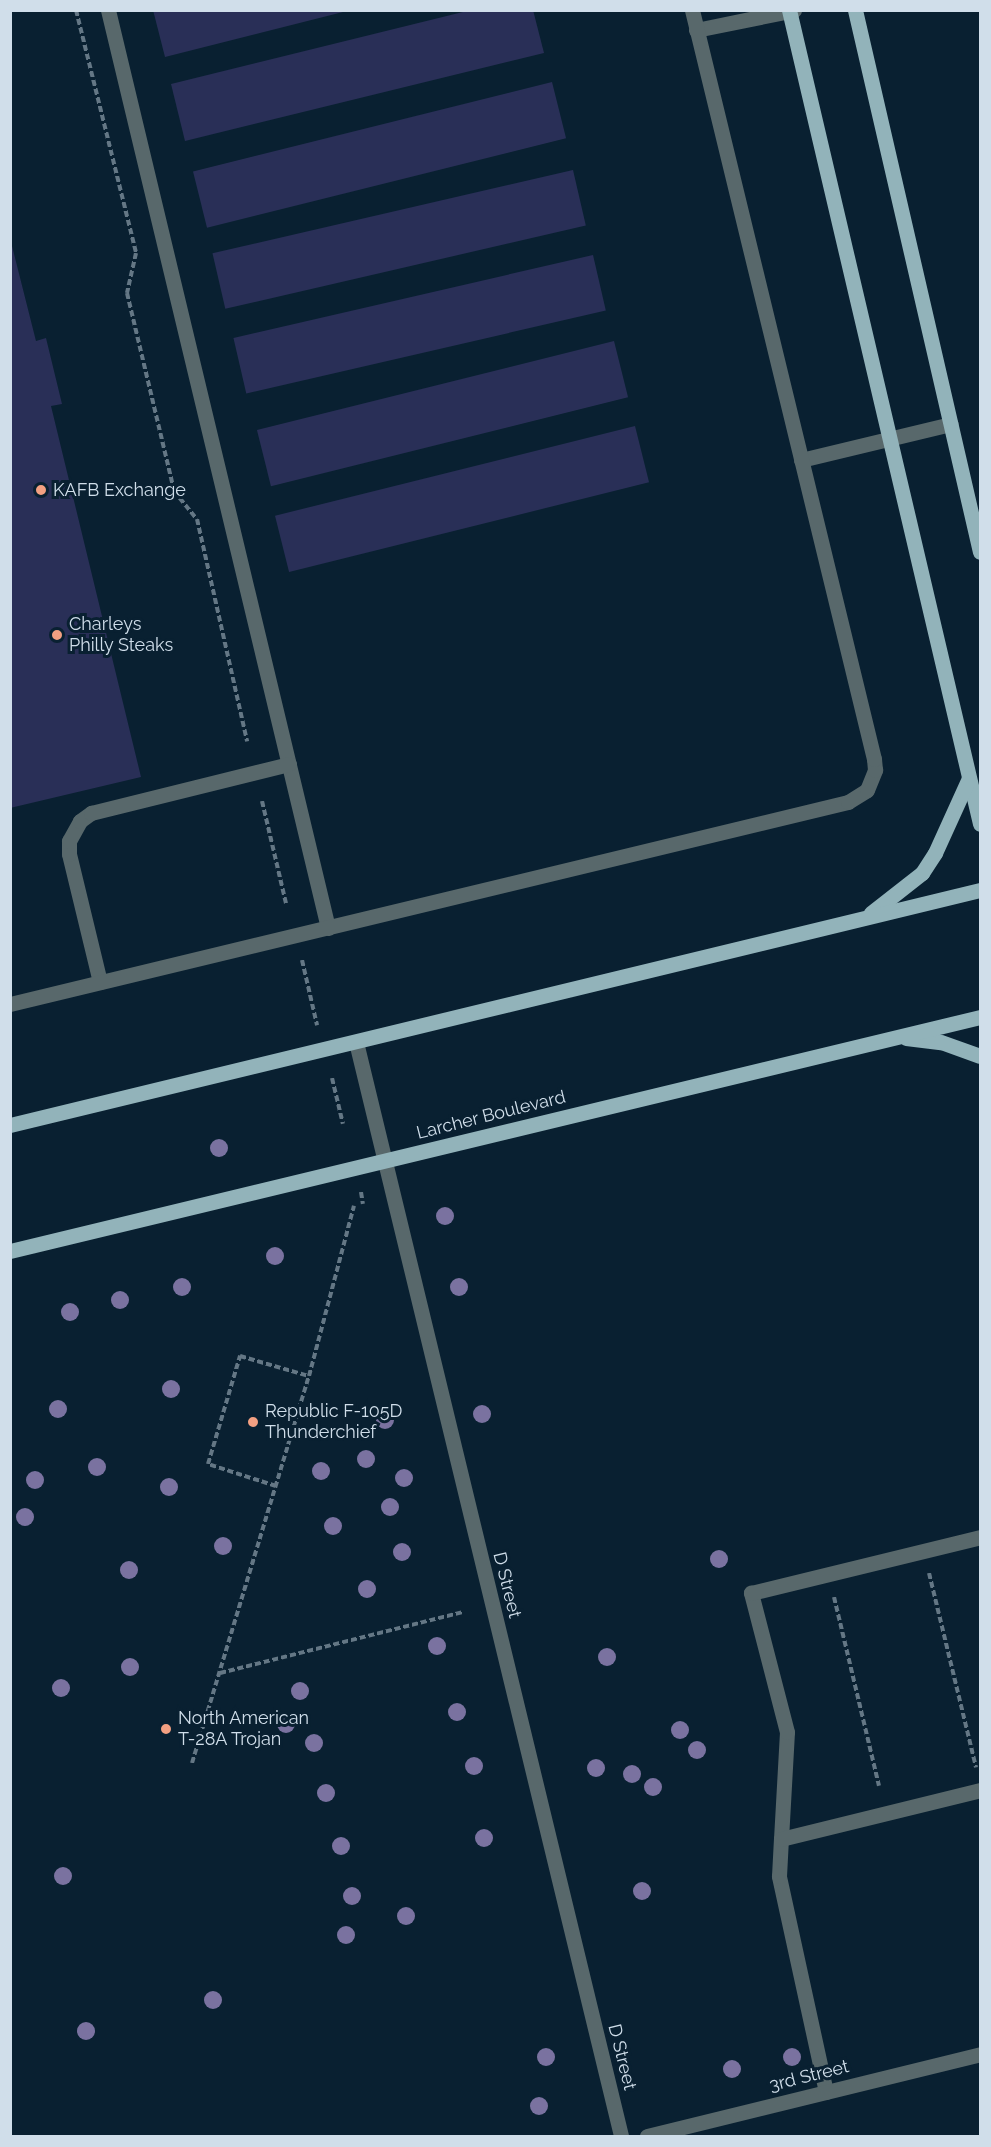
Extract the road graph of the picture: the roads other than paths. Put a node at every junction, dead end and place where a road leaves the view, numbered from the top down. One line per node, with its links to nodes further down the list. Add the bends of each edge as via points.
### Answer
1 (108, 10): 10 (street)
2 (692, 10): 5 (street)
3 (855, 10): 6 (main road)
4 (790, 11): 5 (street); 7 (main road)
5 (696, 30): 8 (street)
6 (951, 424): 7 (street); 9 (main road)
7 (892, 438): 8 (street); 11 (main road)
8 (801, 460): 15 (street, via 874,759 875,770 867,790 848,802)
9 (981, 552)
10 (289, 764): 15 (street); 16 (street, via 91,813 80,821 69,842 69,854)
11 (969, 778): 12 (main road); 14 (main road, via 922,873)
12 (981, 824)
13 (981, 890): 14 (main road)
14 (862, 919): 20 (main road)
15 (328, 928): 16 (street)
16 (100, 982): 17 (street)
17 (10, 1004)
18 (981, 1017): 19 (main road, Larcher Boulevard)
19 (897, 1037): 21 (main road, via 941,1042); 23 (main road, Larcher Boulevard)
20 (356, 1042): 22 (main road); 23 (street, D Street)
21 (981, 1056)
22 (10, 1125)
23 (383, 1161): 24 (main road, Larcher Boulevard); 30 (street, D Street)
24 (10, 1251)
25 (981, 1537): 27 (street, via 751,1593 787,1732)
26 (979, 1790): 27 (street)
27 (781, 1839): 29 (street, via 779,1875)
28 (981, 2054): 29 (street, 3rd Street)
29 (826, 2092): 31 (street, 3rd Street)
30 (621, 2136)
31 (647, 2136)

